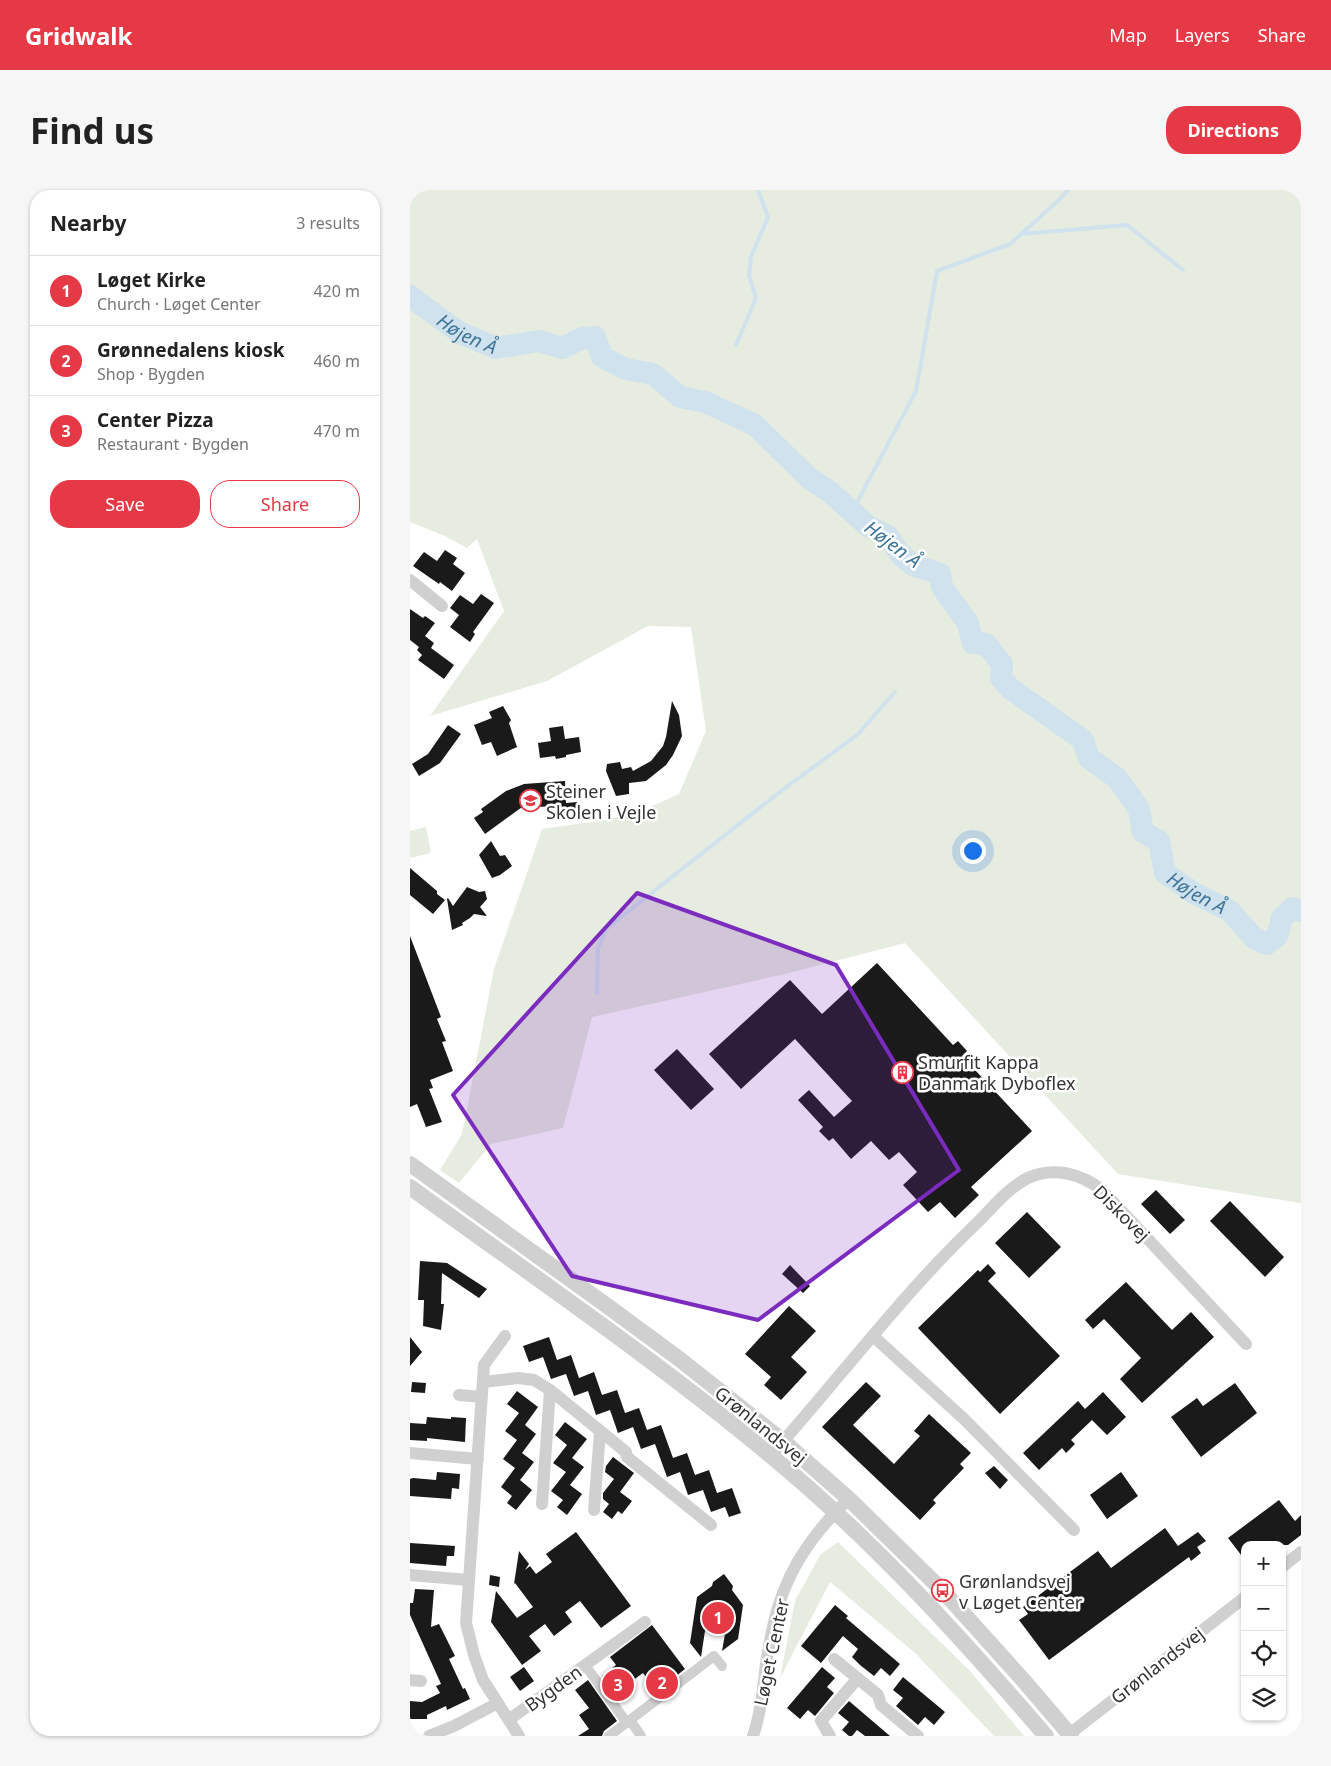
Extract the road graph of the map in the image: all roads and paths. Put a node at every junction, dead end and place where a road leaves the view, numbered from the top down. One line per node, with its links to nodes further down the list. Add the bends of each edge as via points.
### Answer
1 (410, 580): 2 (street)
2 (442, 606)
3 (410, 1164): 13 (street, Grønlandsvej, via 646,1334)
4 (410, 1188): 15 (street, Grønlandsvej, via 663,1370)
5 (505, 1336): 8 (street, Bygden, via 484,1365)
6 (873, 1336): 7 (street, Diskovej, via 960,1238 1015,1186 1027,1178 1053,1172 1079,1176 1102,1190); 13 (street, Diskovej); 22 (street, via 964,1418)
7 (1246, 1344)
8 (483, 1382): 9 (street, via 518,1378 534,1380); 11 (street, Bygden)
9 (550, 1390): 12 (street); 18 (street)
10 (459, 1396): 11 (street)
11 (482, 1397): 16 (street, Bygden)
12 (600, 1432): 19 (street); 21 (street)
13 (783, 1441): 15 (street, Diskovej); 17 (street, Grønlandsvej)
14 (410, 1453): 16 (street)
15 (771, 1456): 20 (street, Grønlandsvej)
16 (478, 1459): 26 (street, Bygden)
17 (849, 1499): 20 (street, Løget Center); 36 (street, Grønlandsvej, via 943,1590)
18 (542, 1504)
19 (594, 1510)
20 (835, 1512): 41 (street, Løget Center, via 810,1544 783,1592 774,1622); 44 (street, Grønlandsvej, via 942,1617)
21 (711, 1525)
22 (1074, 1530)
23 (1301, 1552): 24 (street)
24 (1286, 1564)
25 (410, 1576): 26 (street)
26 (468, 1580): 33 (street, Bygden, via 466,1623 483,1680)
27 (1241, 1599): 36 (street, Grønlandsvej)
28 (645, 1622): 30 (street, Bygden)
29 (834, 1660): 32 (street)
30 (585, 1665): 34 (street, Bygden); 35 (street)
31 (722, 1666): 35 (street, via 714,1656)
32 (858, 1678): 42 (street, via 821,1721); 43 (street, via 878,1695 881,1705)
33 (498, 1703): 34 (street, Bygden); 37 (street)
34 (510, 1719): 38 (street, Bygden)
35 (628, 1722): 39 (street); 40 (street)
36 (1069, 1735)
37 (432, 1736)
38 (520, 1736)
39 (609, 1736)
40 (641, 1736)
41 (753, 1736)
42 (830, 1736)
43 (918, 1736)
44 (1046, 1736)

